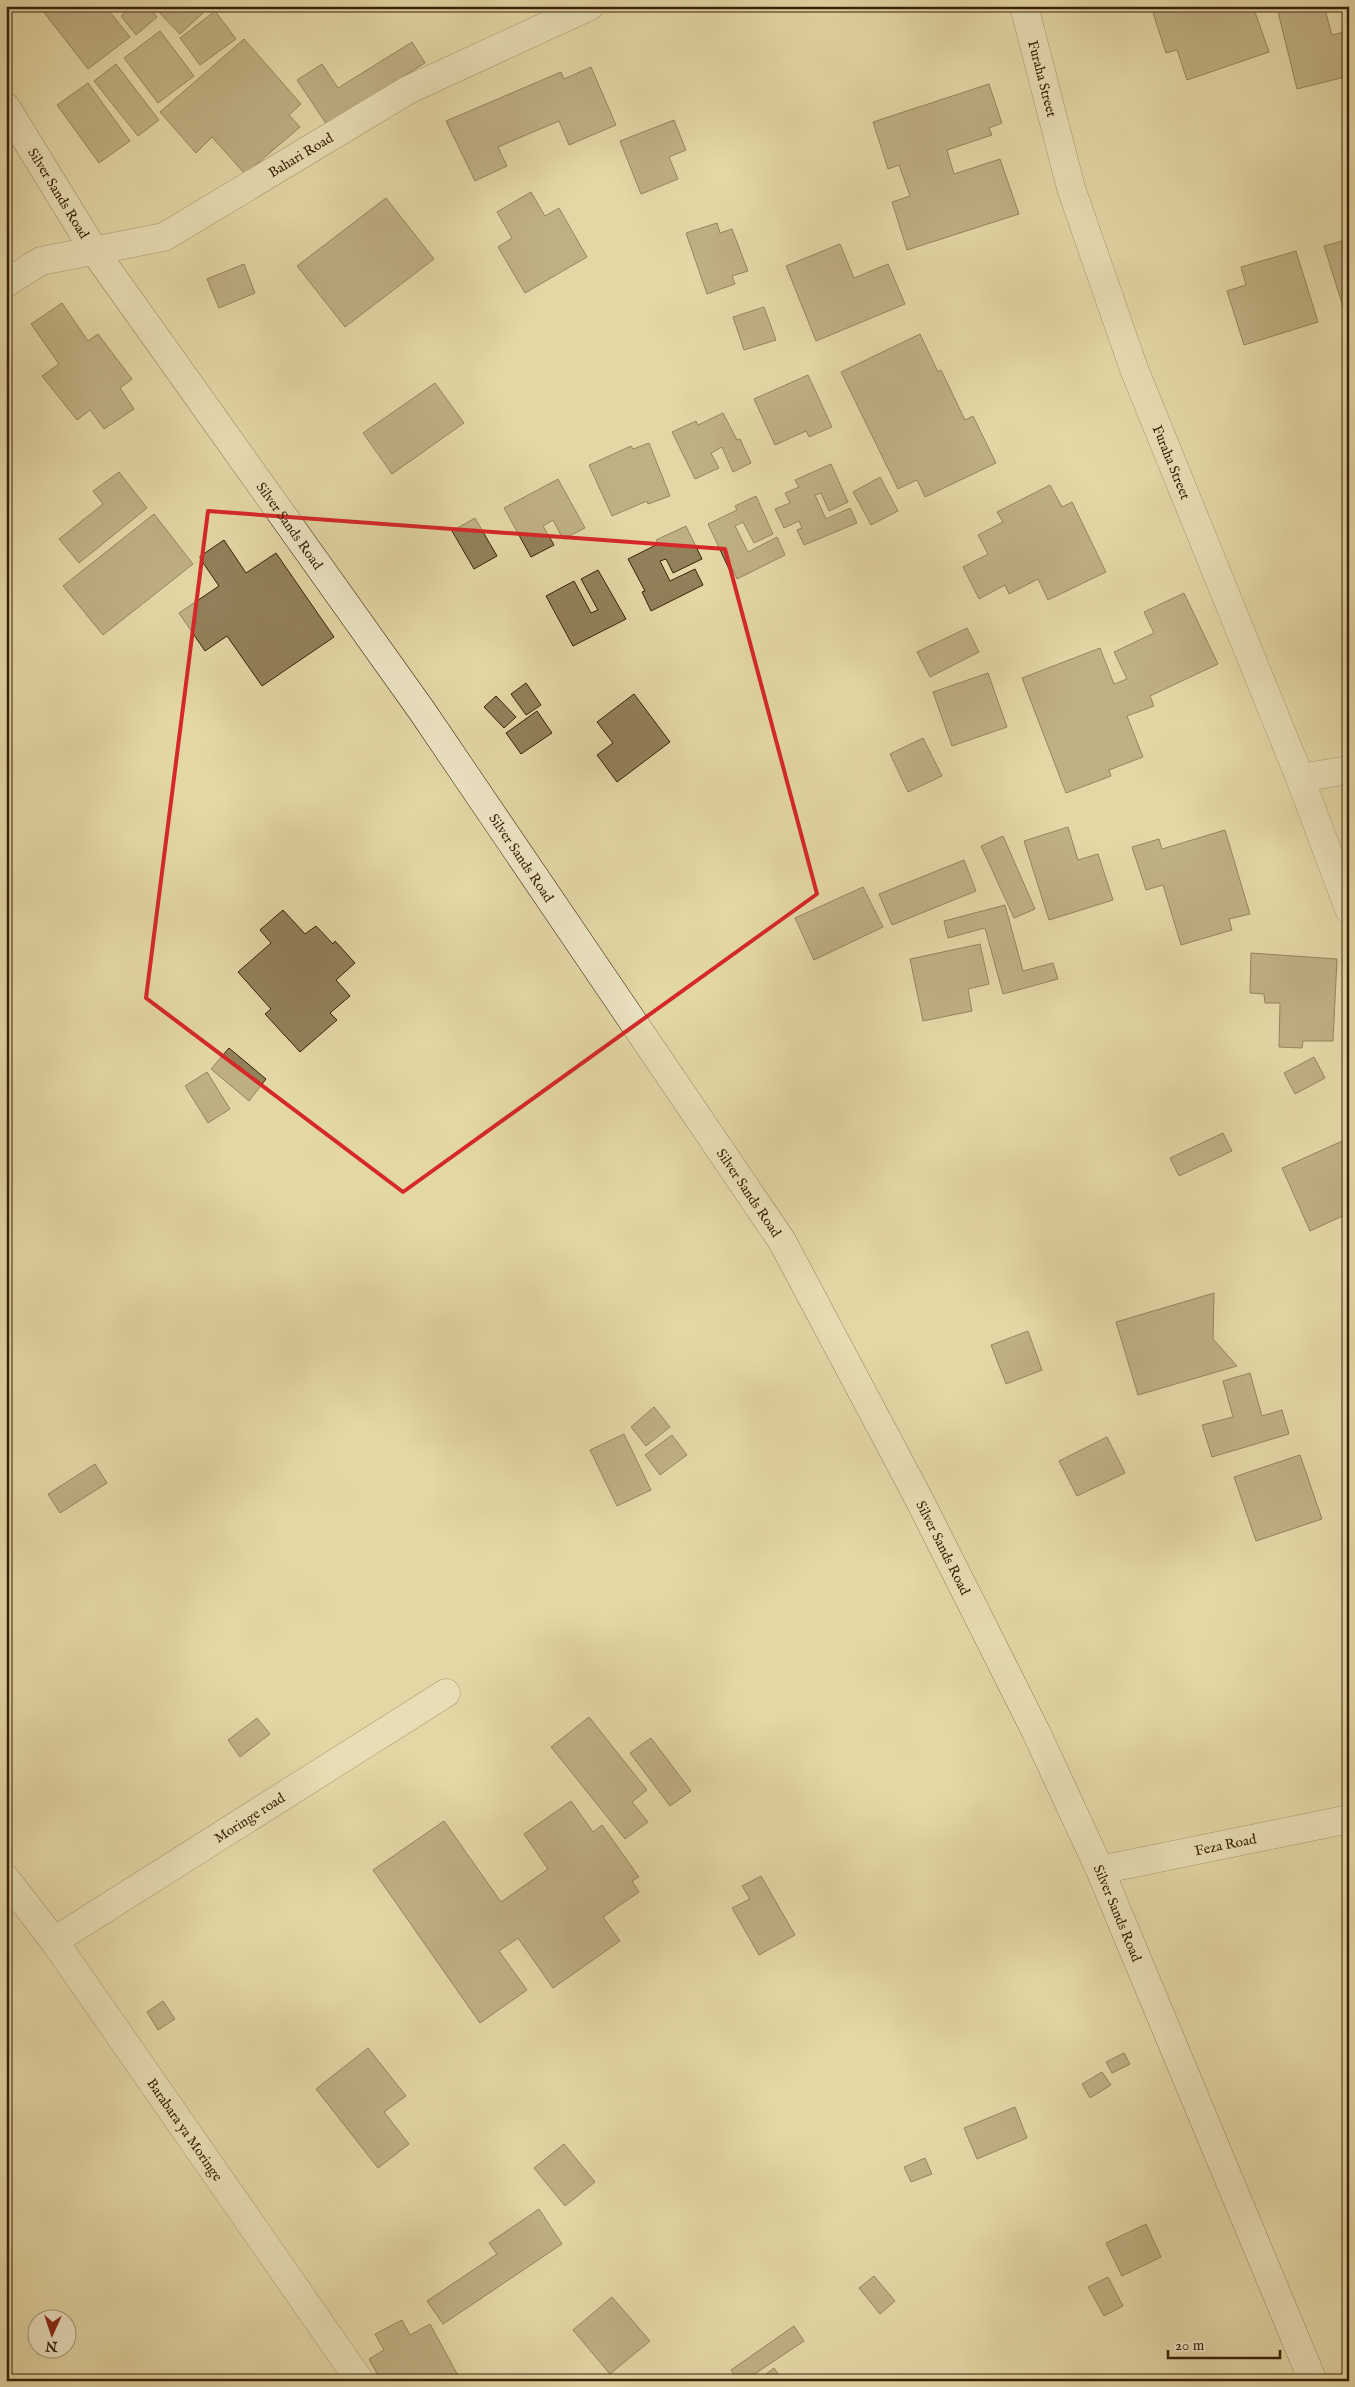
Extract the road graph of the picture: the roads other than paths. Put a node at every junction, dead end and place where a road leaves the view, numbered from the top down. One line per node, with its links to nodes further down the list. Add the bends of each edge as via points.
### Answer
1 (590, 6): 4 (street, Bahari Road, via 408,90 164,237)
2 (1024, 6): 7 (street, Furaha Street, via 1071,188 1134,369)
3 (6, 107): 4 (street, Silver Sands Road)
4 (95, 252): 5 (street, Bahari Road, via 41,261); 11 (street, Silver Sands Road, via 422,712 782,1241 924,1510 1036,1732)
5 (6, 283)
6 (1349, 770): 7 (street)
7 (1300, 778): 8 (street, Furaha Street)
8 (1349, 909)
9 (446, 1694): 13 (street, Moringe road)
10 (1349, 1819): 11 (street, Feza Road)
11 (1100, 1870): 15 (street, Silver Sands Road)
12 (6, 1879): 13 (street, Barabara ya Moringe)
13 (54, 1941): 14 (street, Barabara ya Moringe)
14 (360, 2381)
15 (1313, 2381)

